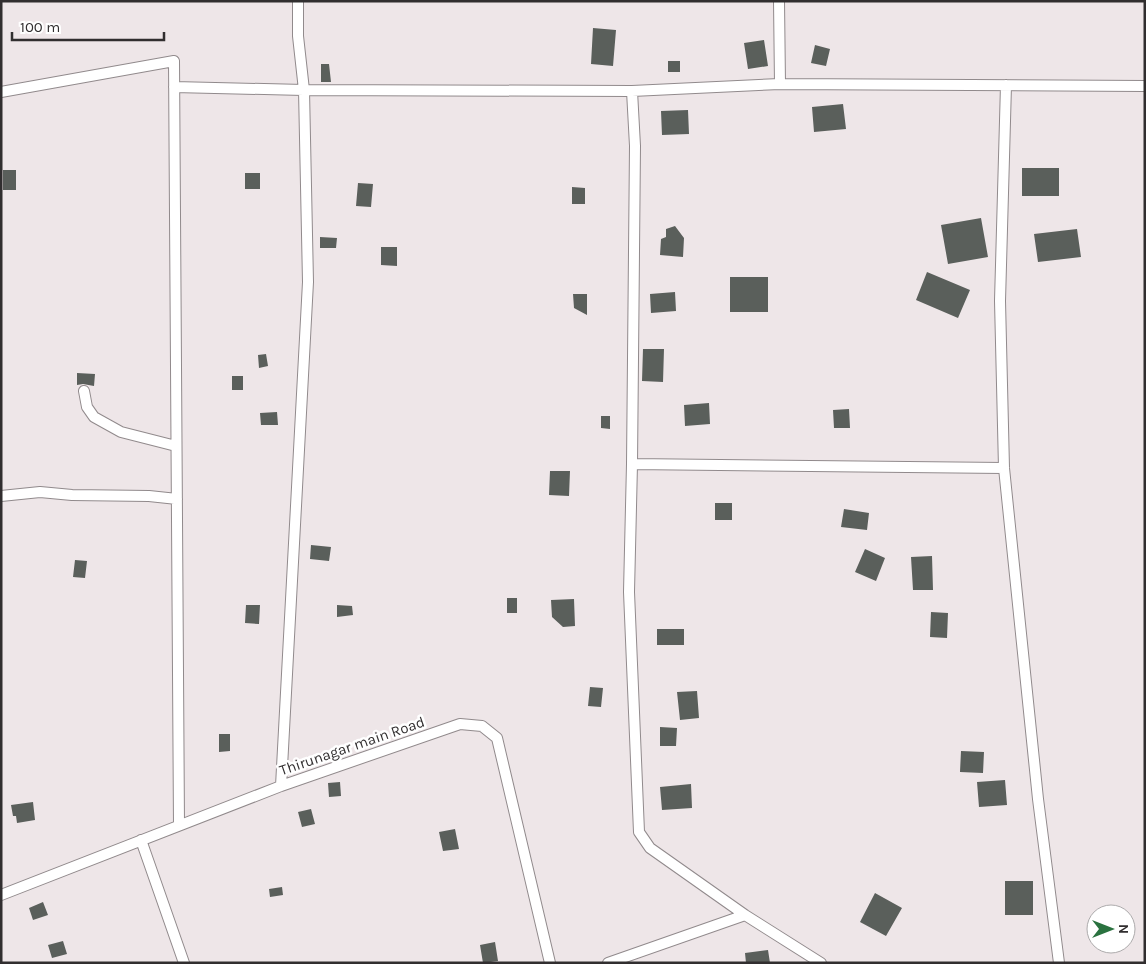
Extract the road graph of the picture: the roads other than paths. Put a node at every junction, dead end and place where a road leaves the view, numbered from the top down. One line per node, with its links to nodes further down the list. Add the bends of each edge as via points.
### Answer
1 (298, 1): 7 (street)
2 (779, 1): 3 (street)
3 (780, 84): 4 (street); 8 (street)
4 (1006, 85): 5 (street); 13 (street, via 1000,301)
5 (1145, 86)
6 (174, 87): 7 (street); 9 (street, via 174,61); 11 (street)
7 (304, 90): 8 (street); 16 (street, via 308,282)
8 (632, 90): 12 (street, via 635,146)
9 (1, 92)
10 (84, 391): 11 (street, via 87,407 94,417 121,432)
11 (176, 446): 15 (street)
12 (632, 464): 13 (street); 20 (street, via 629,592 639,832 650,848)
13 (1004, 468): 25 (street, via 1038,799)
14 (1, 496): 15 (street, via 40,492)
15 (178, 499): 17 (street)
16 (281, 786): 17 (street, Thirunagar main Road); 22 (street, Thirunagar main Road, via 460,724 482,726 496,738)
17 (179, 825): 18 (street, Thirunagar main Road)
18 (141, 840): 19 (street, Thirunagar main Road); 21 (street)
19 (1, 895)
20 (745, 916): 23 (street); 24 (street)
21 (184, 963)
22 (550, 963)
23 (608, 963)
24 (821, 963)
25 (1059, 963)

